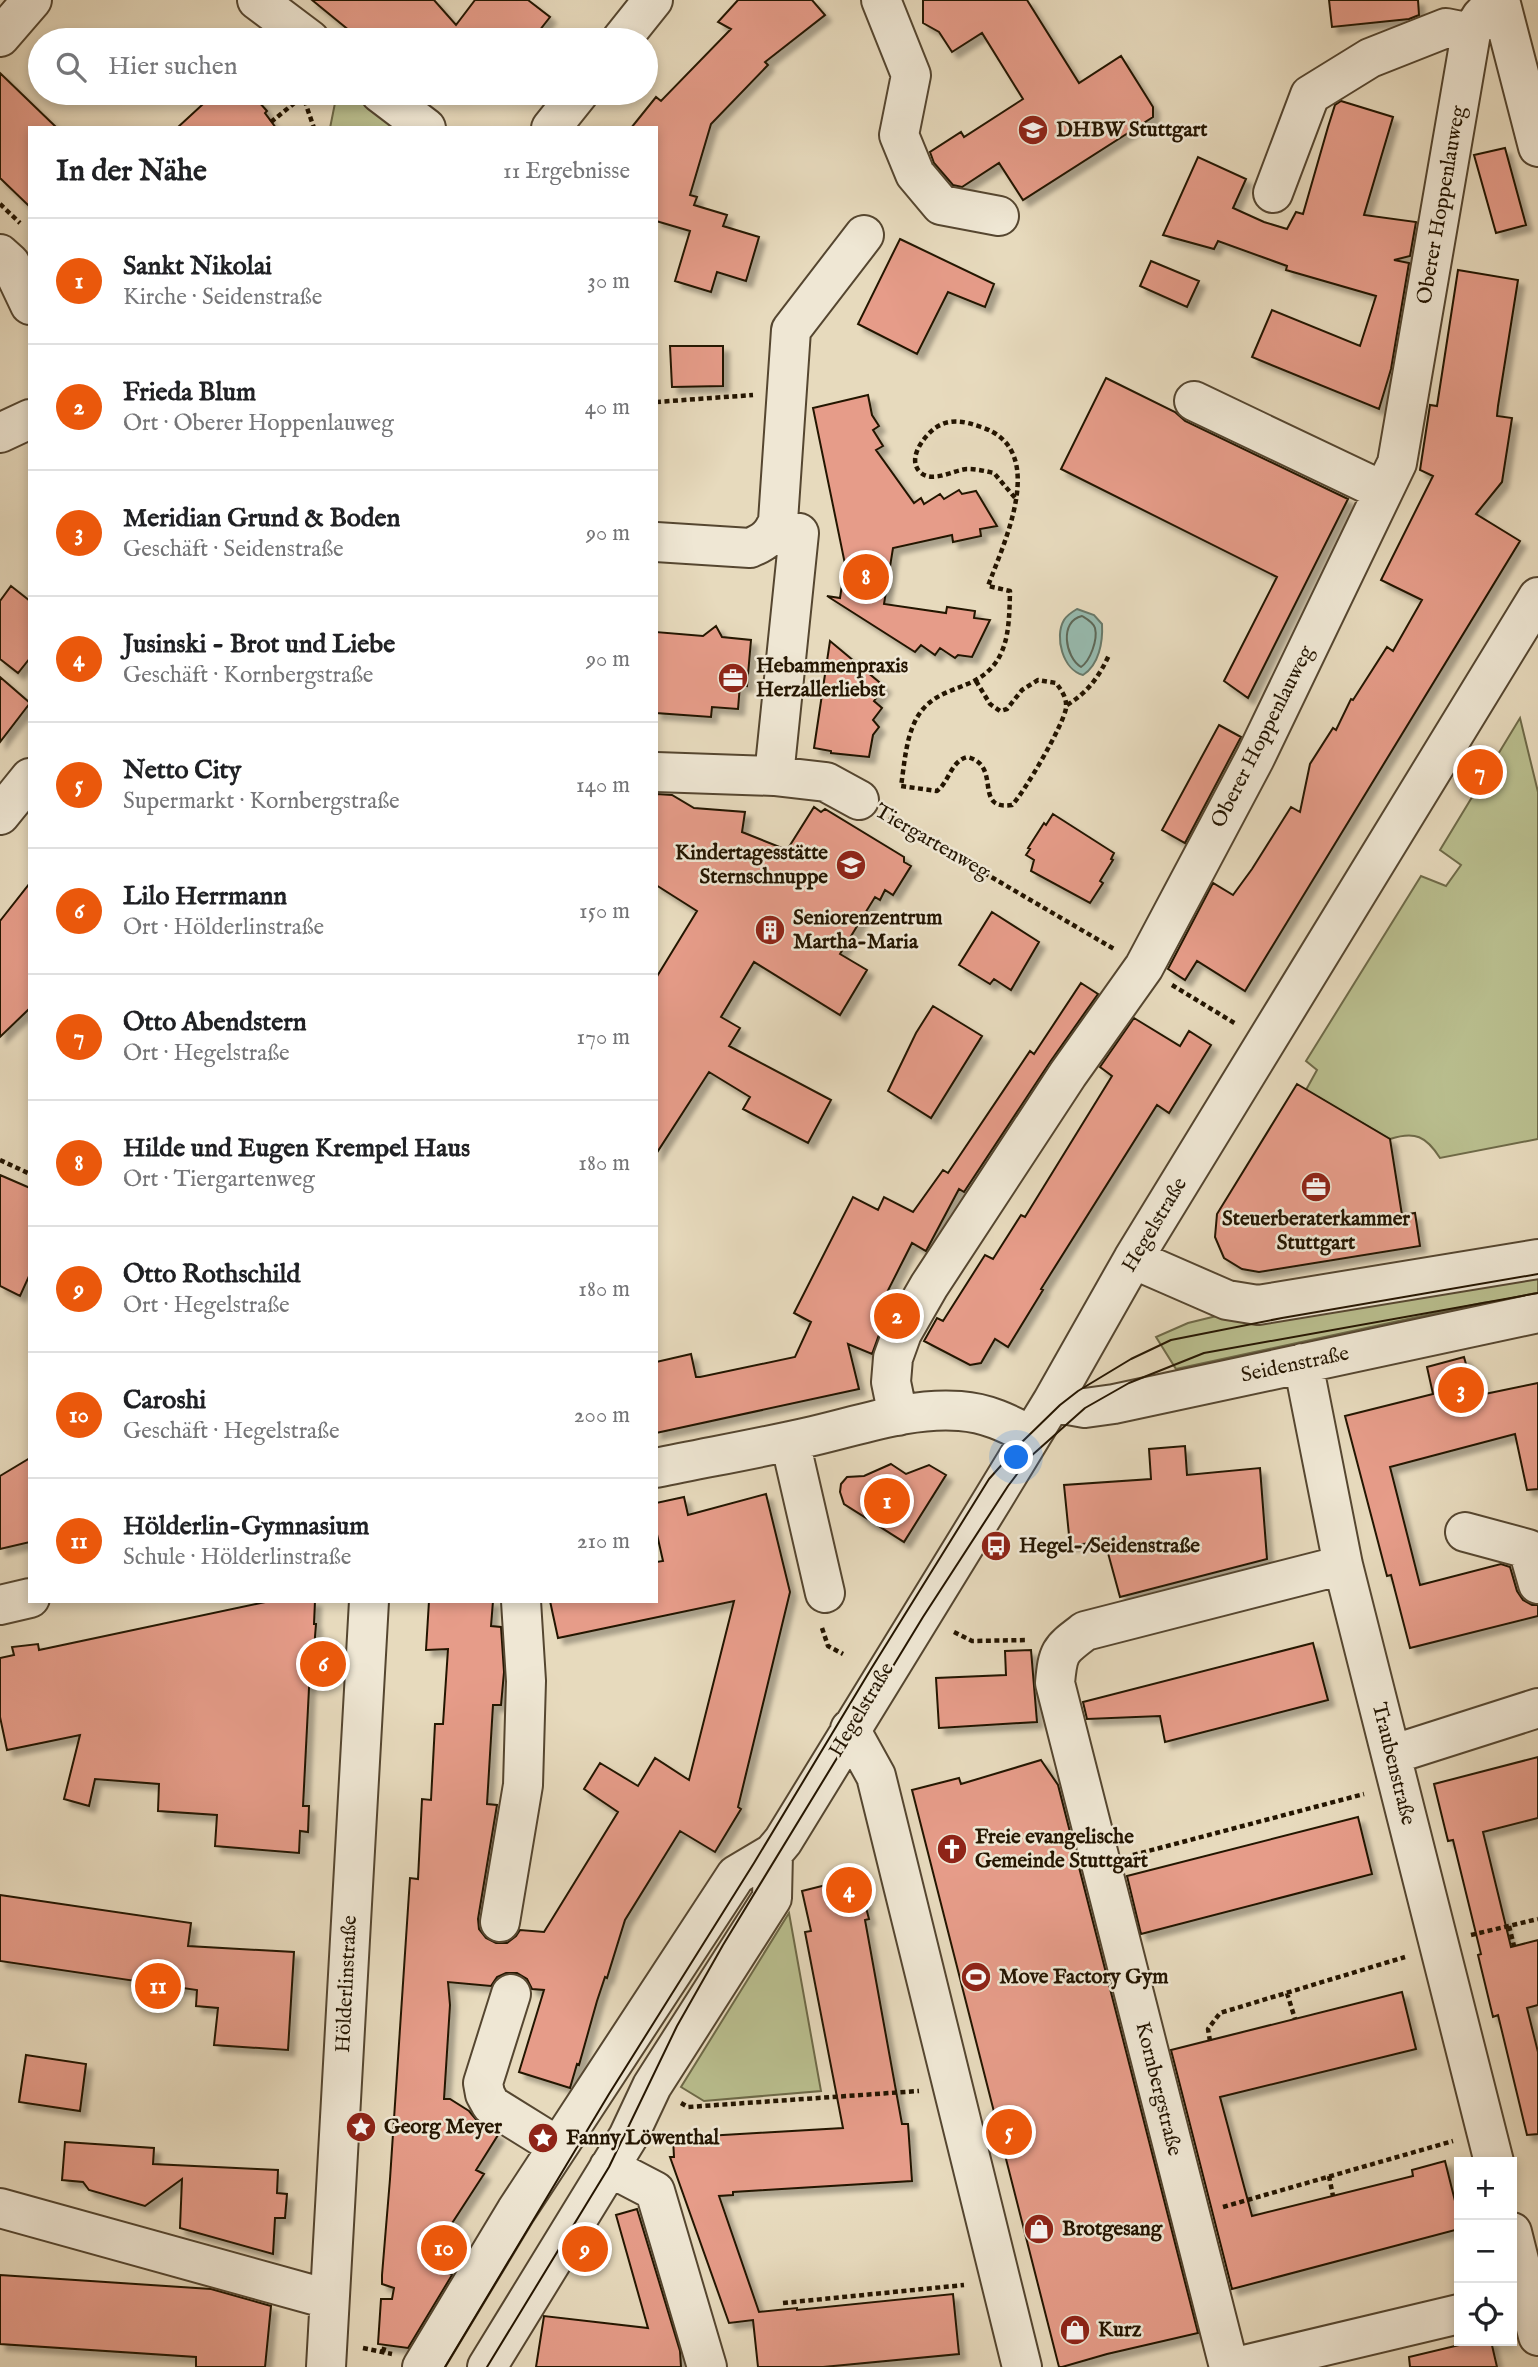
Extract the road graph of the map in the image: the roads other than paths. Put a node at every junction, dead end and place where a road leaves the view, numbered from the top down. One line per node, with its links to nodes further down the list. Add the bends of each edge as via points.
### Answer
1 (32, 0): 9 (street)
2 (257, 0): 6 (street)
3 (653, 0): 7 (street)
4 (881, 0): 16 (street, via 911,75 899,135 915,174 942,205)
5 (1499, 0): 8 (street, Oberer Hoppenlauweg); 14 (street)
6 (294, 28)
7 (631, 28)
8 (1471, 33): 15 (street, via 1446,28 1370,58 1310,95); 23 (street, Oberer Hoppenlauweg, via 1397,463)
9 (0, 37)
10 (396, 105): 12 (street)
11 (569, 105): 13 (street)
12 (423, 126)
13 (553, 126)
14 (1538, 147)
15 (1273, 193)
16 (999, 215)
17 (864, 235): 25 (street, via 791,330 778,521 773,533 751,548)
18 (0, 254): 19 (street, via 10,263)
19 (28, 301)
20 (1194, 401): 23 (street)
21 (28, 420): 22 (street)
22 (0, 433)
23 (1384, 491): 38 (street, Oberer Hoppenlauweg, via 1255,758 1144,967 1069,1074 902,1333 891,1382)
24 (799, 533): 29 (street)
25 (658, 542)
26 (1538, 597): 27 (street, Hegelstraße)
27 (1527, 630): 33 (street, Hegelstraße)
28 (658, 772): 29 (street, Tiergartenweg)
29 (774, 776): 31 (street, Tiergartenweg, via 826,782)
30 (28, 780): 32 (street)
31 (859, 800)
32 (0, 815)
33 (1133, 1259): 34 (street, via 1227,1300 1258,1305); 37 (street, Hegelstraße)
34 (1538, 1259)
35 (1538, 1313): 36 (street, Seidenstraße)
36 (1303, 1363): 37 (street, Seidenstraße, via 1114,1404 1085,1408); 43 (street, Traubenstraße)
37 (1052, 1402): 39 (street, Hegelstraße)
38 (898, 1416): 39 (street, via 962,1411 995,1417); 40 (street)
39 (1030, 1435): 51 (street, Hegelstraße)
40 (790, 1441): 41 (street); 45 (street)
41 (658, 1468)
42 (1465, 1532): 44 (street, via 1528,1549)
43 (1343, 1565): 52 (street, Traubenstraße); 70 (street, Kornbergstraße, via 1086,1631 1062,1648 1057,1664 1055,1682)
44 (1538, 1584)
45 (825, 1593)
46 (28, 1598): 49 (street)
47 (369, 1603): 62 (street, Hölderlinstraße)
48 (521, 1603): 54 (street, via 526,1681 523,1785)
49 (0, 1605)
50 (1538, 1708): 52 (street)
51 (850, 1729): 53 (street, Hegelstraße); 69 (street, via 876,1776)
52 (1391, 1755): 57 (street, Traubenstraße, via 1426,1949)
53 (773, 1853): 56 (street, Hegelstraße, via 736,1875); 58 (street, via 772,1898 652,2086)
54 (500, 1922)
55 (511, 1994): 56 (street, via 483,2083 485,2094 492,2105)
56 (557, 2146): 66 (street, Hegelstraße)
57 (1492, 2157)
58 (609, 2167): 67 (street); 68 (street, via 655,2191)
59 (0, 2208): 62 (street)
60 (1517, 2254): 61 (street)
61 (1525, 2290): 64 (street)
62 (328, 2299): 65 (street, Hölderlinstraße)
63 (1454, 2315): 71 (street)
64 (1538, 2336)
65 (341, 2357)
66 (411, 2361)
67 (487, 2367)
68 (707, 2367)
69 (1021, 2367)
70 (1229, 2367)
71 (1236, 2367)

